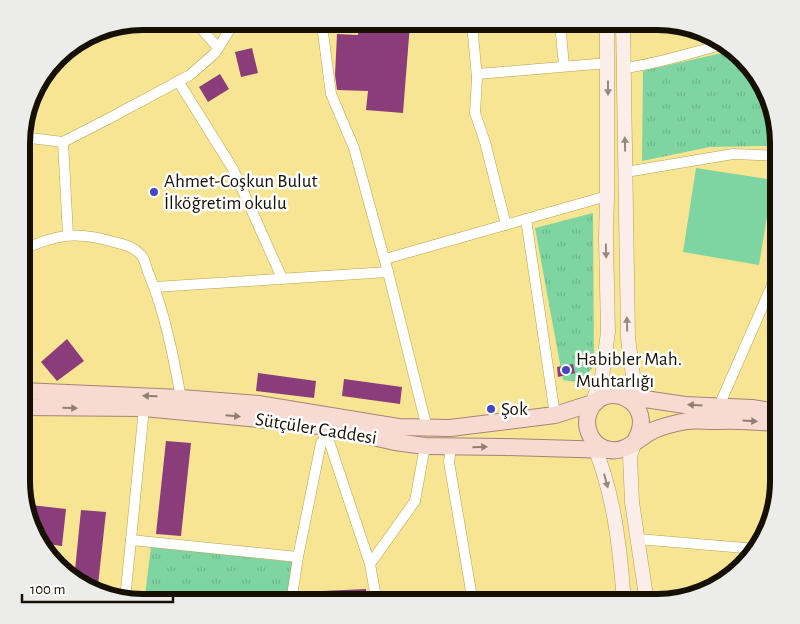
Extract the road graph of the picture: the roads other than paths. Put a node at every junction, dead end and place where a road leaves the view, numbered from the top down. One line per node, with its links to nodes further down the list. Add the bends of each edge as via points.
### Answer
1 (203, 30): 9 (street)
2 (229, 30): 9 (street)
3 (323, 30): 24 (street, via 331,94 354,148)
4 (473, 30): 13 (street)
5 (561, 30): 11 (street)
6 (607, 30): 10 (street)
7 (623, 30): 12 (street)
8 (716, 46): 12 (street, via 649,65)
9 (218, 48): 14 (street, via 190,75)
10 (608, 63): 11 (street); 19 (street, one-way to 19)
11 (564, 66): 13 (street)
12 (624, 68): 18 (street, one-way to 12)
13 (477, 74): 21 (street, via 475,113)
14 (178, 81): 16 (street); 26 (street, via 233,169)
15 (30, 138): 16 (street)
16 (62, 142): 22 (street)
17 (770, 156): 18 (street, via 733,154)
18 (626, 172): 31 (street, one-way to 18)
19 (607, 196): 20 (street); 32 (street, one-way to 32, via 608,332 602,377)
20 (526, 219): 21 (street); 37 (street)
21 (506, 225): 24 (street)
22 (68, 236): 23 (street, via 45,239); 27 (street, via 94,236 133,247 143,256)
23 (30, 246)
24 (385, 259): 25 (street)
25 (388, 272): 26 (street); 39 (street)
26 (282, 278): 27 (street)
27 (155, 287): 30 (street)
28 (770, 290): 33 (street)
29 (30, 391): 30 (main road, Sütçüler Caddesi, one-way to 29)
30 (180, 398): 39 (main road, Sütçüler Caddesi, via 258,404 398,427)
31 (632, 400): 32 (main road, via 613,395); 33 (main road, one-way to 31); 41 (main road, via 642,425)
32 (593, 404): 37 (main road, Sütçüler Caddesi); 42 (main road, via 587,427)
33 (719, 406): 36 (main road)
34 (30, 407): 35 (main road, Sütçüler Caddesi, one-way to 35)
35 (144, 408): 40 (main road, Sütçüler Caddesi, one-way to 40, via 258,419); 46 (street)
36 (770, 411)
37 (555, 415): 39 (main road, Sütçüler Caddesi)
38 (770, 423): 41 (main road, one-way to 38, via 659,429 688,421)
39 (427, 428)
40 (328, 431): 43 (main road, Sütçüler Caddesi); 48 (street, via 321,442); 49 (street)
41 (635, 441): 42 (main road, via 620,450); 45 (street, via 630,456 630,474)
42 (599, 445): 44 (main road, Sütçüler Caddesi, one-way to 42); 54 (street, one-way to 54, via 619,542)
43 (425, 446): 44 (main road, Sütçüler Caddesi); 49 (street, via 415,500)
44 (451, 447): 53 (street, via 449,462)
45 (638, 539): 47 (street); 55 (street)
46 (131, 540): 48 (street); 50 (street)
47 (748, 547)
48 (298, 557): 51 (street)
49 (370, 564): 52 (street)
50 (126, 593)
51 (292, 594)
52 (375, 594)
53 (471, 594)
54 (623, 594)
55 (646, 594)

